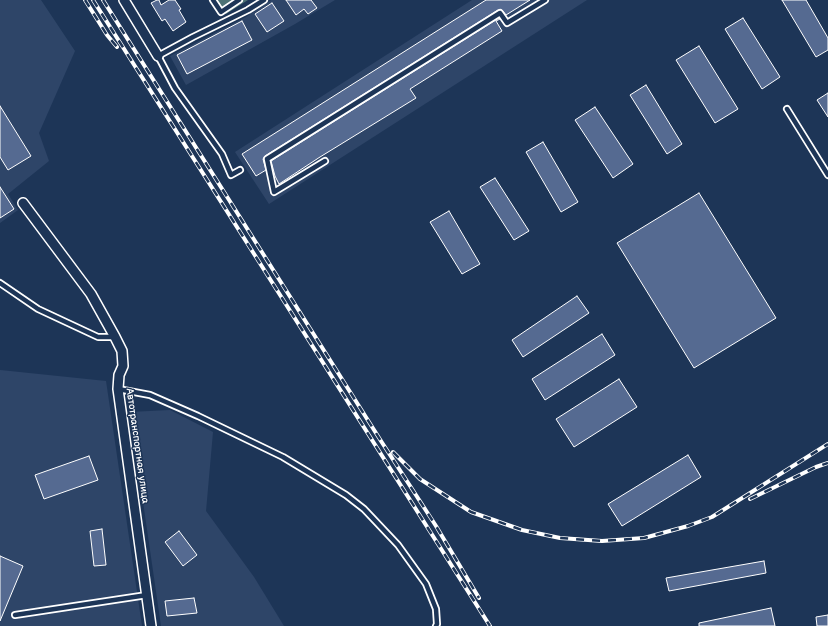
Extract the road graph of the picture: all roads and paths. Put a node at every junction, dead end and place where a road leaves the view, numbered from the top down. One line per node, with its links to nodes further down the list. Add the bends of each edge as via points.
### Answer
1 (124, 0): 6 (street)
2 (213, 0): 3 (lane, via 221,12)
3 (240, 0)
4 (264, 0): 6 (lane)
5 (545, 0): 8 (lane, via 507,23 500,13 267,159 274,192)
6 (158, 56): 9 (lane, via 175,88 222,154 231,175)
7 (787, 109): 10 (lane)
8 (325, 161)
9 (240, 170)
10 (828, 175)
11 (23, 203): 13 (street, Автотранспортная улица, via 91,294)
12 (0, 283): 13 (lane, via 38,309 98,337)
13 (115, 337): 14 (street, Автотранспортная улица, via 122,351 123,366 118,375)
14 (118, 389): 15 (street, Автотранспортная улица); 18 (lane, via 150,395 198,416 283,457 346,495 364,509 398,546 426,584 436,609)
15 (146, 595): 16 (lane); 17 (street, Автотранспортная улица)
16 (15, 616)
17 (151, 626)
18 (436, 626)

